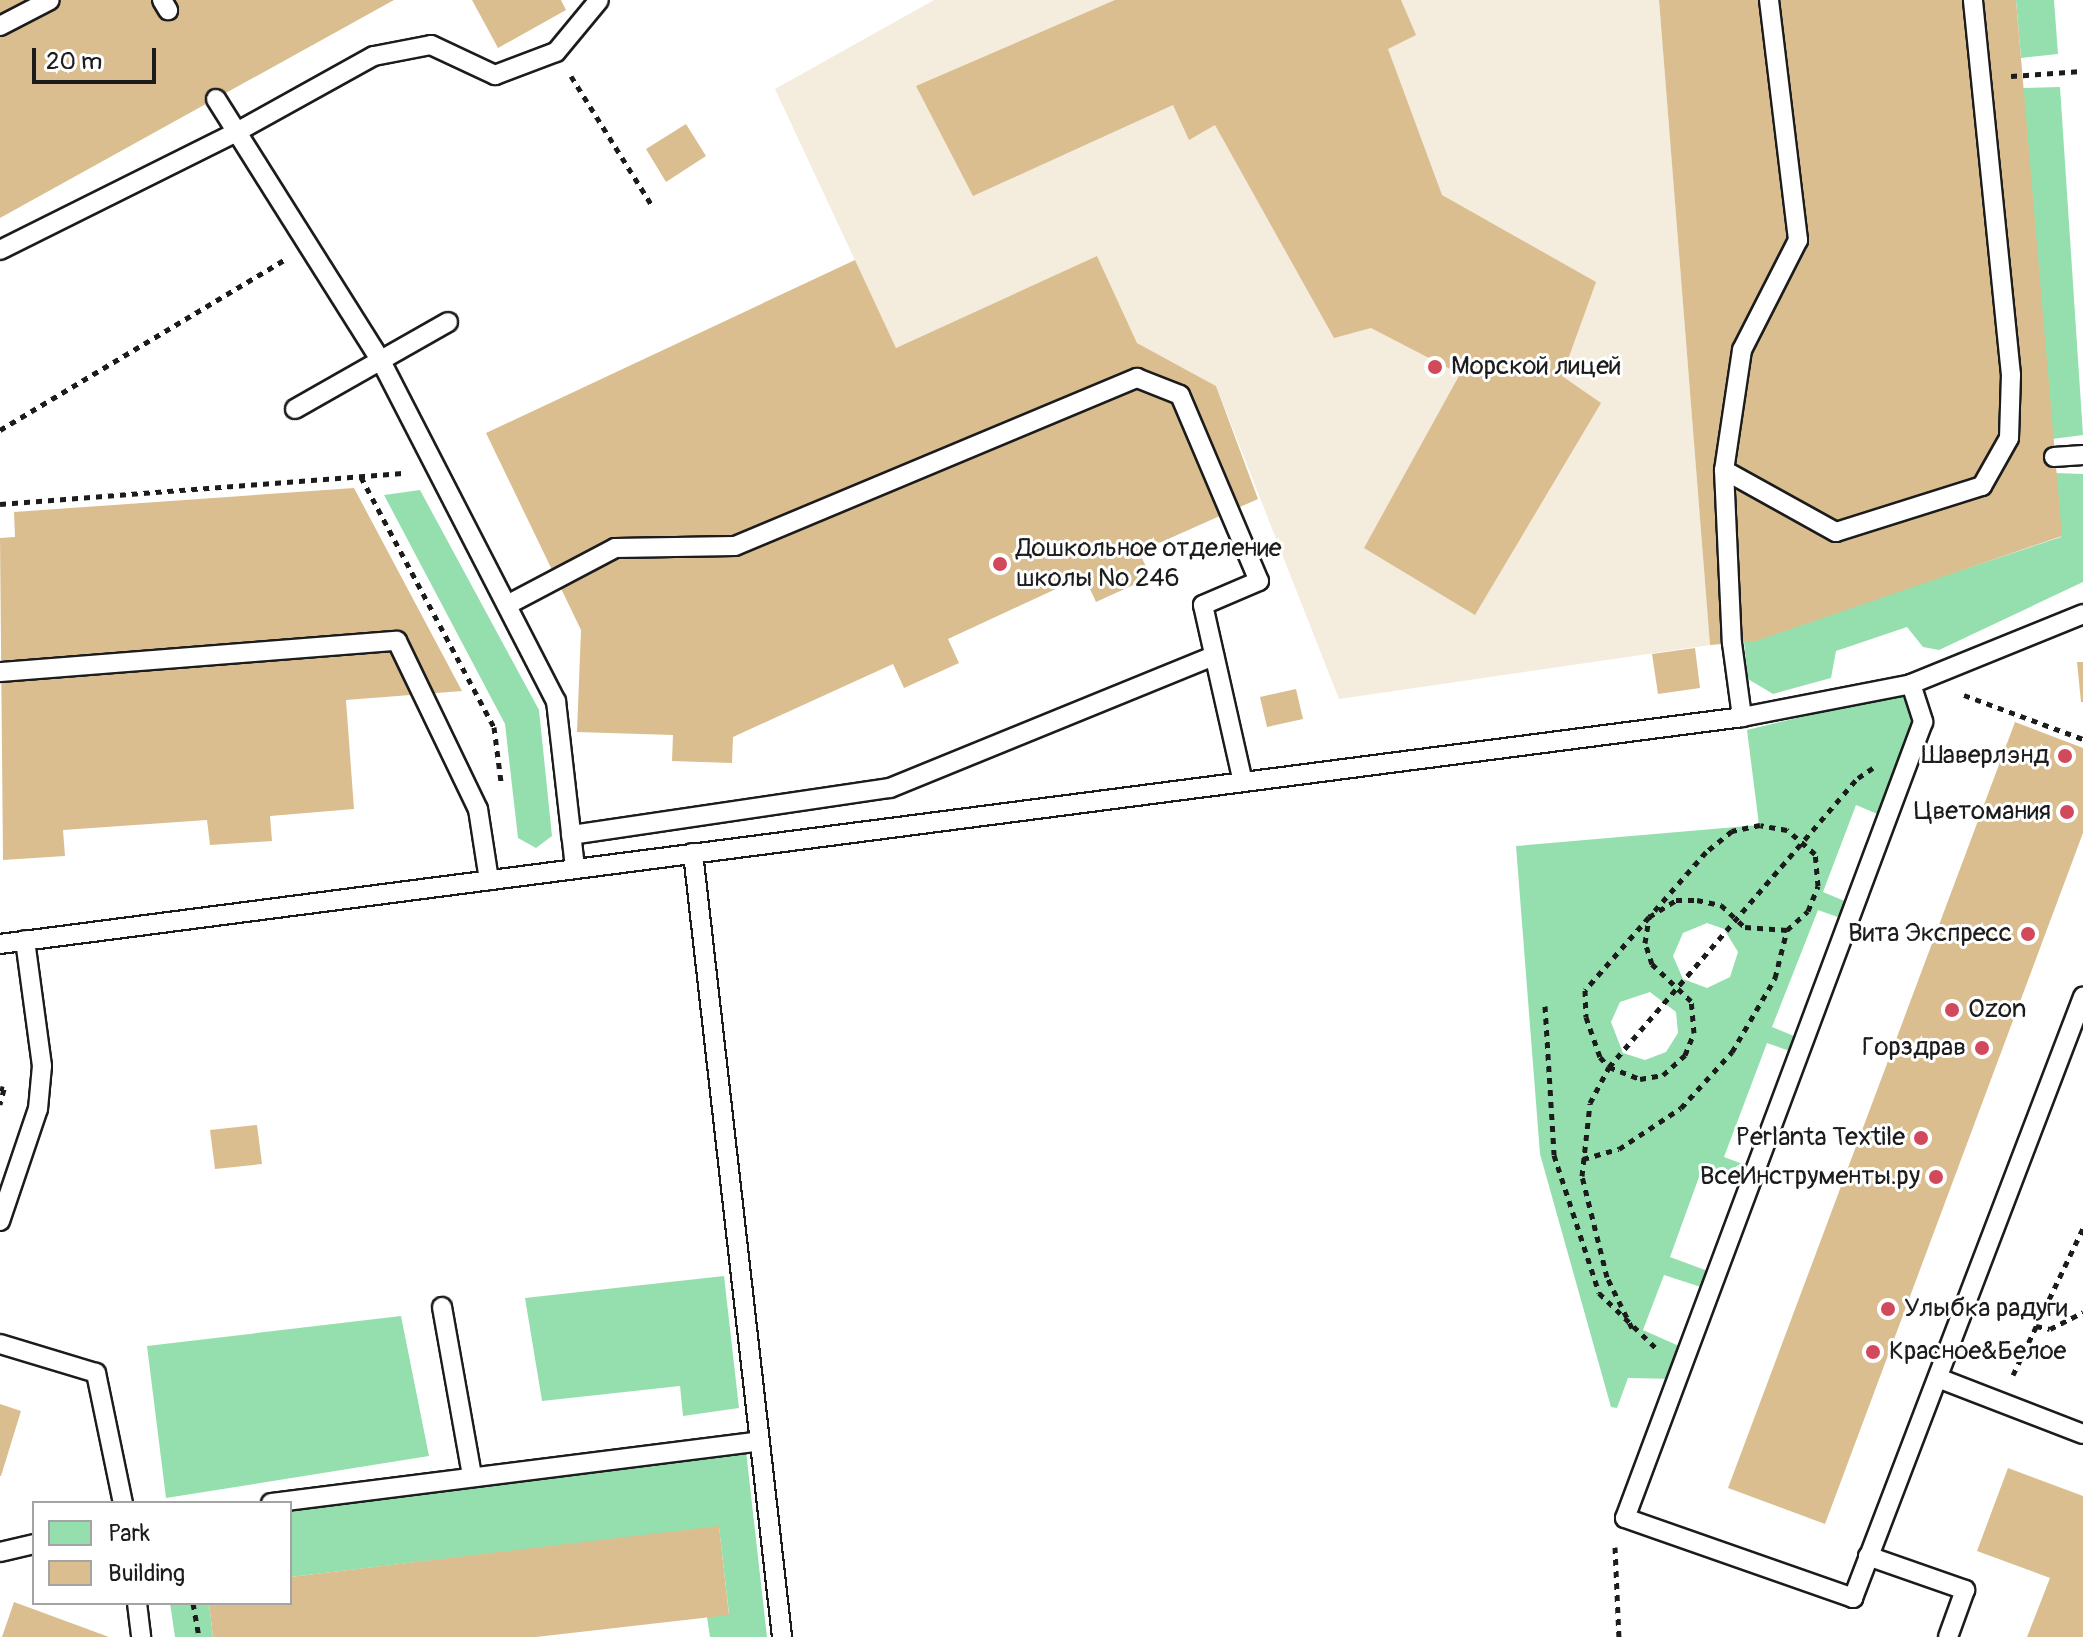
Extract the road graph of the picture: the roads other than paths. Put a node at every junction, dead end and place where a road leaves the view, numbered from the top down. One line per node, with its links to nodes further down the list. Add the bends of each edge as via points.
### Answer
1 (50, 0): 5 (lane)
2 (599, 0): 7 (lane, via 556,52 495,75 431,45 374,56)
3 (1769, 0): 14 (lane, via 1798,240 1742,350)
4 (1973, 0): 14 (lane, via 2011,375 2009,438 1982,486 1836,532)
5 (0, 26)
6 (216, 99): 7 (lane)
7 (233, 134): 8 (lane); 10 (lane)
8 (0, 250)
9 (448, 322): 10 (lane)
10 (380, 359): 11 (lane); 15 (lane)
11 (295, 409)
12 (2083, 455): 13 (lane)
13 (2054, 457)
14 (1724, 470): 20 (lane, via 1732,643)
15 (509, 604): 17 (lane, via 615,548 735,546 1137,378 1180,395 1259,581 1203,605); 22 (lane, via 556,701)
16 (2083, 614): 19 (lane)
17 (1214, 656): 21 (lane); 22 (lane, via 890,788)
18 (0, 672): 25 (lane, via 397,641 478,809)
19 (1911, 684): 20 (lane); 40 (lane, via 1923,722 1625,1518 1853,1598)
20 (1742, 717): 21 (lane)
21 (1243, 782): 23 (lane)
22 (571, 835): 24 (lane)
23 (693, 853): 24 (lane); 34 (lane)
24 (575, 869): 25 (lane)
25 (489, 880): 26 (lane)
26 (25, 940): 27 (lane); 29 (lane, via 42,1066 38,1109)
27 (0, 944)
28 (2083, 997): 32 (lane)
29 (0, 1221)
30 (442, 1307): 35 (lane)
31 (0, 1344): 36 (lane, via 96,1373)
32 (1938, 1378): 33 (lane); 40 (lane)
33 (2083, 1434)
34 (759, 1441): 35 (lane); 43 (lane)
35 (472, 1475): 37 (lane)
36 (123, 1501)
37 (285, 1501)
38 (32, 1544): 39 (lane)
39 (0, 1552)
40 (1868, 1556): 44 (lane, via 1965,1590)
41 (137, 1605): 42 (lane)
42 (141, 1637)
43 (782, 1637)
44 (1948, 1637)

